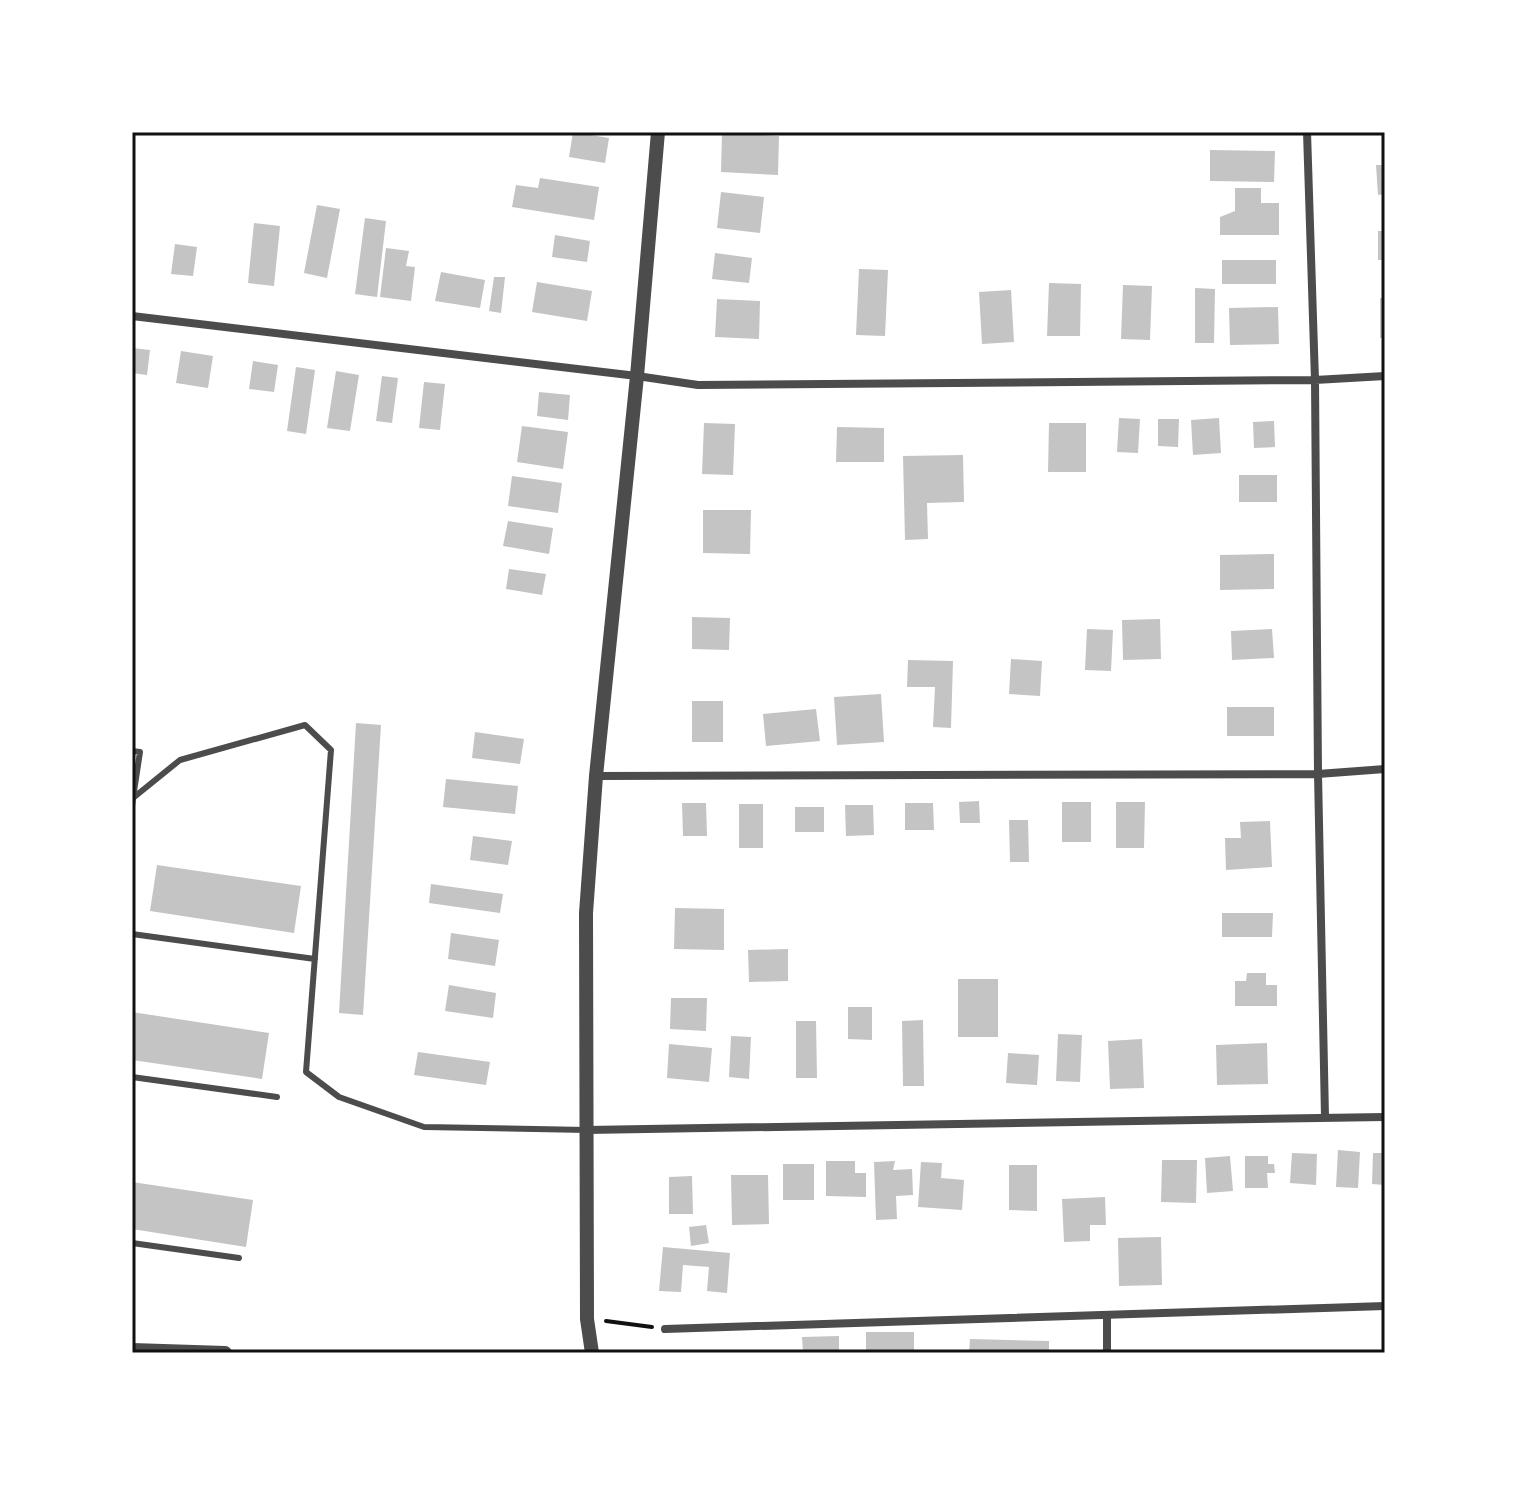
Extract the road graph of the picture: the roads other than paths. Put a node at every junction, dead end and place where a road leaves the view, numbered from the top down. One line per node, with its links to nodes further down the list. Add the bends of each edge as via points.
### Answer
1 (658, 132): 4 (street)
2 (1307, 132): 6 (street)
3 (132, 316): 4 (street)
4 (637, 376): 6 (street, via 698,385); 10 (street)
5 (1385, 376): 6 (street)
6 (1315, 380): 9 (street)
7 (132, 751): 11 (lane, via 140,752)
8 (1385, 769): 9 (street)
9 (1318, 774): 10 (street); 17 (street)
10 (596, 776): 19 (street, via 586,913)
11 (133, 798): 12 (lane); 14 (lane, via 180,760 305,725 331,750)
12 (132, 806)
13 (132, 934): 14 (lane)
14 (315, 959): 19 (lane, via 306,1072 339,1097 424,1127)
15 (132, 1077): 16 (lane)
16 (277, 1097)
17 (1325, 1117): 18 (street); 19 (street)
18 (1385, 1117)
19 (587, 1130): 27 (street, via 587,1319)
20 (132, 1243): 21 (lane)
21 (239, 1258)
22 (1385, 1306): 23 (street)
23 (1107, 1315): 24 (street); 28 (street)
24 (665, 1329)
25 (132, 1350): 26 (street)
26 (225, 1353)
27 (592, 1353)
28 (1107, 1353)

